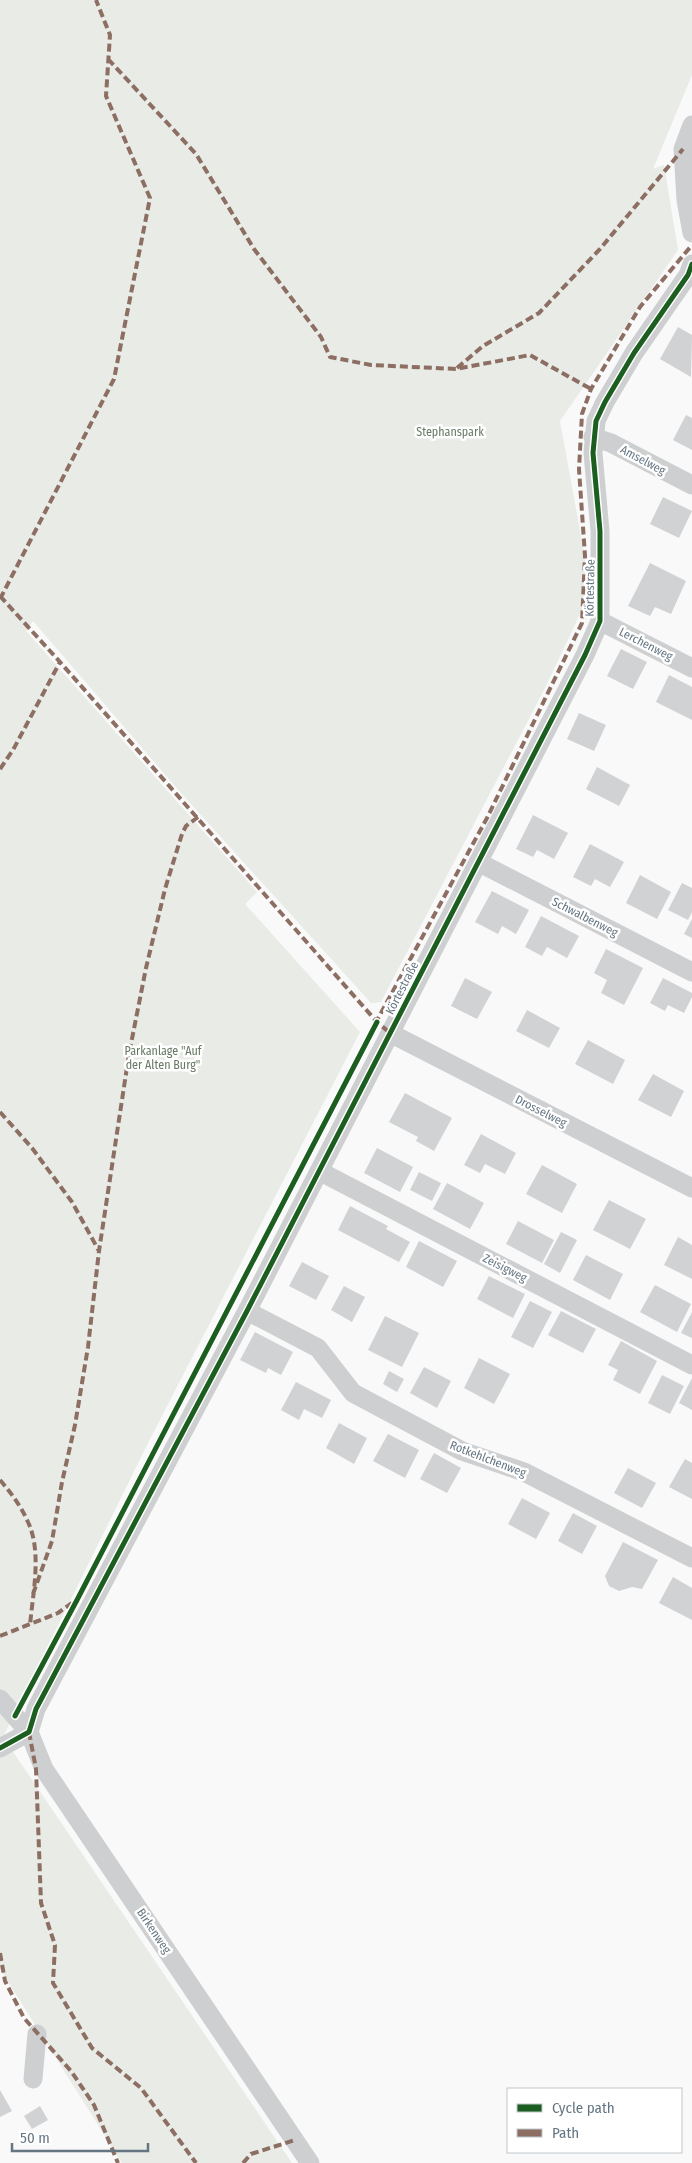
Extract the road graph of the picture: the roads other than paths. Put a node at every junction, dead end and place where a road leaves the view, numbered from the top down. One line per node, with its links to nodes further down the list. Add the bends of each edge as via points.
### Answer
1 (692, 125): 2 (street, via 683,149)
2 (692, 233)
3 (692, 264): 4 (street, Körtestraße, via 605,402)
4 (593, 436): 5 (street, Amselweg); 6 (street, Körtestraße, via 600,531)
5 (692, 485)
6 (600, 621): 7 (street, Lerchenweg); 8 (street, Körtestraße, via 586,655)
7 (692, 668)
8 (478, 862): 9 (street, Schwalbenweg); 10 (street, Körtestraße)
9 (692, 972)
10 (390, 1033): 11 (street, Körtestraße); 12 (street, Drosselweg)
11 (319, 1171): 13 (street, Körtestraße); 14 (street, Zeisigweg)
12 (692, 1188)
13 (247, 1310): 15 (street, Rotkehlchenweg, via 318,1348 353,1393 462,1452 524,1472); 17 (street, Körtestraße, via 36,1709)
14 (692, 1365)
15 (692, 1558)
16 (0, 1699): 17 (street, Birkenweg)
17 (29, 1732): 18 (street); 21 (street, Birkenweg, via 44,1769)
18 (0, 1748)
19 (37, 2034): 20 (street)
20 (33, 2079)
21 (310, 2163)

